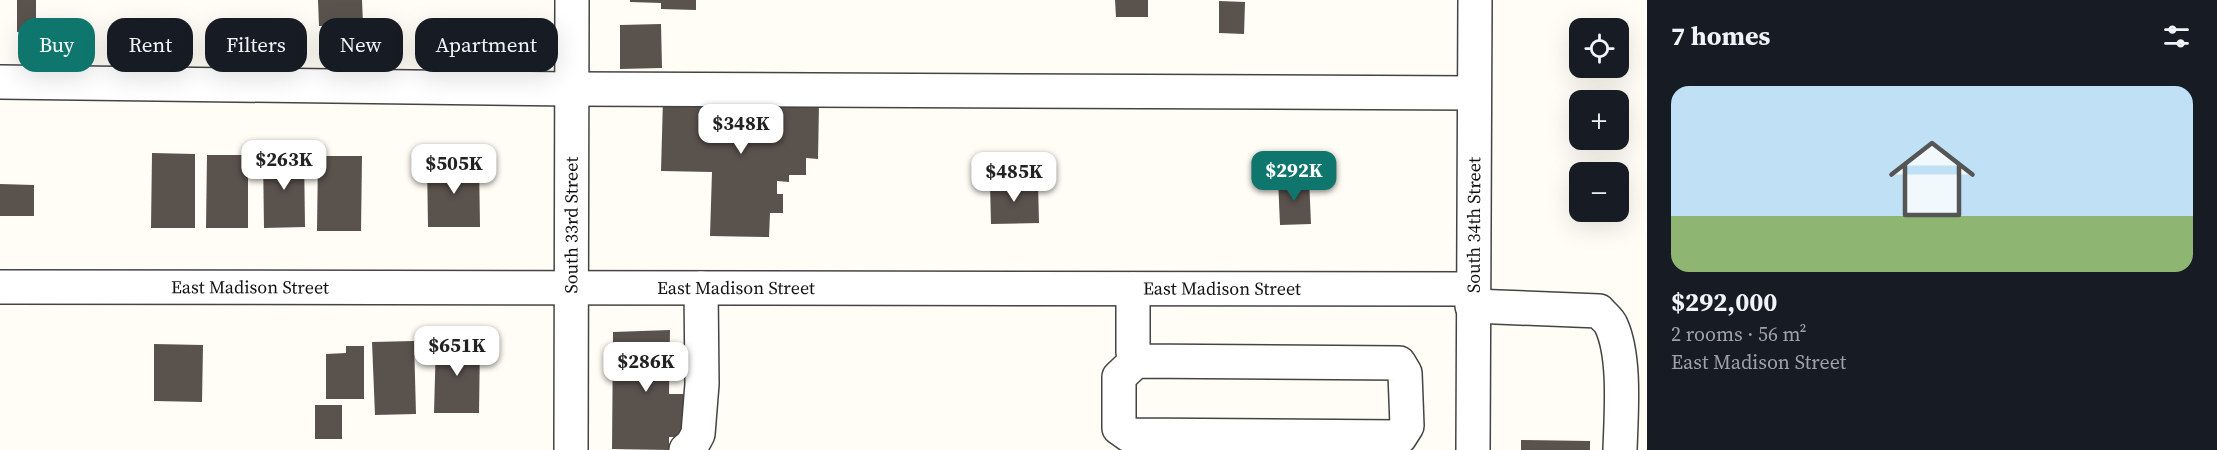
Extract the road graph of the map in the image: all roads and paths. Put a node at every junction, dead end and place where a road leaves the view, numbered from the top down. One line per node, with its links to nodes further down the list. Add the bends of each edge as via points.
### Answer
1 (572, 0): 4 (street, South 33rd Street)
2 (1475, 0): 5 (street, South 34th Street)
3 (0, 82): 4 (street)
4 (572, 89): 5 (street); 7 (street, South 33rd Street)
5 (1474, 93): 10 (street, South 34th Street)
6 (0, 287): 7 (street, East Madison Street)
7 (572, 288): 8 (street, East Madison Street); 12 (street, South 33rd Street)
8 (701, 288): 9 (street, East Madison Street); 13 (street, via 698,434)
9 (1133, 289): 10 (street, East Madison Street); 11 (street, via 1132,352)
10 (1472, 297): 14 (street, South 34th Street); 15 (street, East Madison Street, via 1599,311 1611,323 1617,341 1621,390)
11 (1136, 361): 11 (street, via 1399,363 1405,373 1407,426 1401,437 1129,435 1119,428 1119,377)
12 (571, 450)
13 (686, 450)
14 (1473, 450)
15 (1620, 450)

